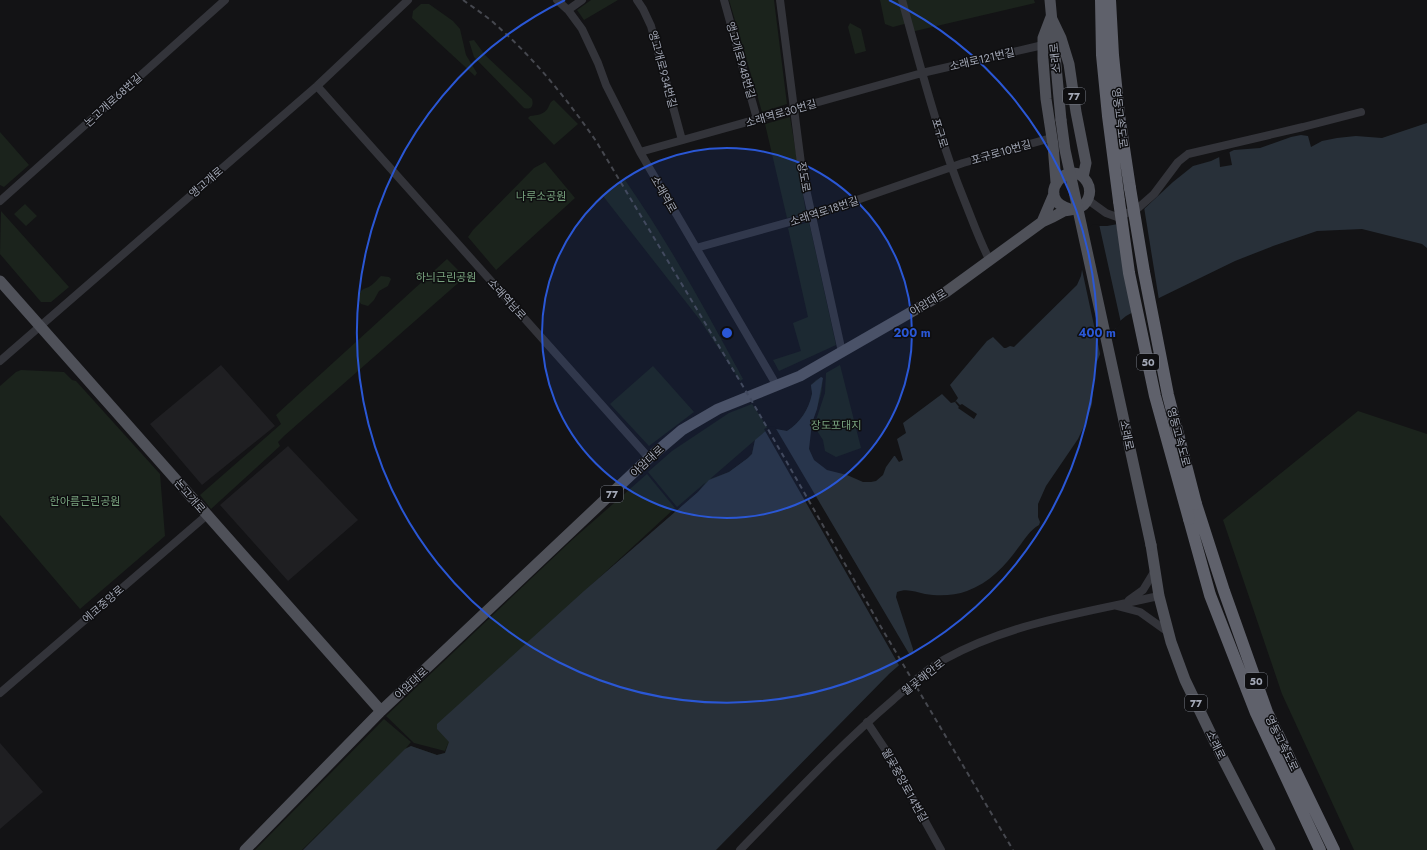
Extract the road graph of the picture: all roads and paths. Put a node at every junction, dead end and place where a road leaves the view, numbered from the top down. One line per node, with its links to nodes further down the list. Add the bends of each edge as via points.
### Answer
1 (225, 0): 28 (street, 논고개로68번길)
2 (408, 0): 16 (street, 앵고개로)
3 (557, 0): 12 (street, 소래역로)
4 (582, 0): 12 (street)
5 (637, 0): 21 (street, 앵고개로934번길, via 651,26)
6 (724, 0): 19 (street, 앵고개로948번길)
7 (780, 0): 17 (street, 장도로)
8 (902, 0): 15 (street, 포구로)
9 (1050, 0): 13 (main road, 소래로)
10 (1101, 0): 52 (highway, 영동고속도로 / 50, bridge, via 1102,55 1119,201 1129,273 1155,396 1210,595 1256,713)
11 (1110, 0): 53 (highway, 영동고속도로 / 50, bridge, via 1119,115 1144,272 1168,395 1196,504 1267,712)
12 (568, 10): 22 (street, 소래역로, via 582,29 606,85)
13 (1051, 17): 14 (main road); 24 (main road, 77, via 1062,38 1070,64 1086,163); 41 (main road, 소래로 / 77, bridge, via 1065,150 1151,545)
14 (1043, 45): 15 (street, 소래로121번길); 20 (main road, via 1044,86)
15 (922, 73): 17 (street, 소래역로30번길); 23 (street, 포구로)
16 (317, 86): 35 (street, 앵고개로); 39 (street, 소래역남로)
17 (793, 109): 19 (street, 소래역로30번길); 30 (street, 장도로)
18 (1361, 112): 27 (street, via 1188,154 1178,162 1154,194 1137,209 1117,217 1106,213)
19 (758, 119): 21 (street, 소래역로30번길)
20 (1051, 138): 23 (street, 포구로10번길); 25 (main road)
21 (682, 140): 22 (street, 소래역로30번길)
22 (640, 152): 32 (street, 소래역로)
23 (951, 168): 30 (street, 소래역로18번길); 33 (street, 포구로)
24 (1082, 177): 25 (main road, via 1077,174 1066,174); 27 (main road, via 1089,186)
25 (1056, 182): 26 (main road, 77)
26 (1054, 194): 29 (main road, via 1059,204); 31 (main road, 아암대로 / 77)
27 (1088, 200): 29 (main road, 77, via 1081,207)
28 (0, 201)
29 (1070, 209): 31 (main road, 아암대로 / 77)
30 (811, 216): 32 (street, 소래역로18번길); 36 (street, 장도로)
31 (1042, 222): 33 (main road, 아암대로 / 77)
32 (696, 248): 38 (street, 소래역로)
33 (990, 261): 36 (main road, 아암대로 / 77, via 946,292)
34 (0, 281): 35 (main road, 논고개로)
35 (40, 326): 37 (street, 앵고개로); 40 (main road, 논고개로)
36 (842, 352): 38 (main road, 아암대로 / 77, via 800,376)
37 (0, 361)
38 (776, 386): 39 (main road, 아암대로 / 77, via 718,409 682,430)
39 (649, 458): 46 (main road, 아암대로 / 77)
40 (207, 516): 45 (street, 에코중앙로); 46 (main road, 논고개로)
41 (1154, 572): 42 (main road, 소래로 / 77); 43 (street, via 1139,594)
42 (1159, 596): 43 (street, 월곶해안로); 44 (main road, 소래로 / 77)
43 (1119, 605): 44 (street, via 1140,612); 47 (street, 월곶해안로, via 1038,623 989,638 944,659)
44 (1168, 632): 51 (main road, 소래로 / 77, via 1185,680)
45 (0, 693)
46 (381, 711): 48 (main road, 아암대로 / 77)
47 (867, 722): 49 (street, 월곶해안로); 50 (street, 월곶중앙로14번길, via 885,749)
48 (245, 850)
49 (740, 850)
50 (941, 850)
51 (1270, 850)
52 (1320, 850)
53 (1334, 850)

